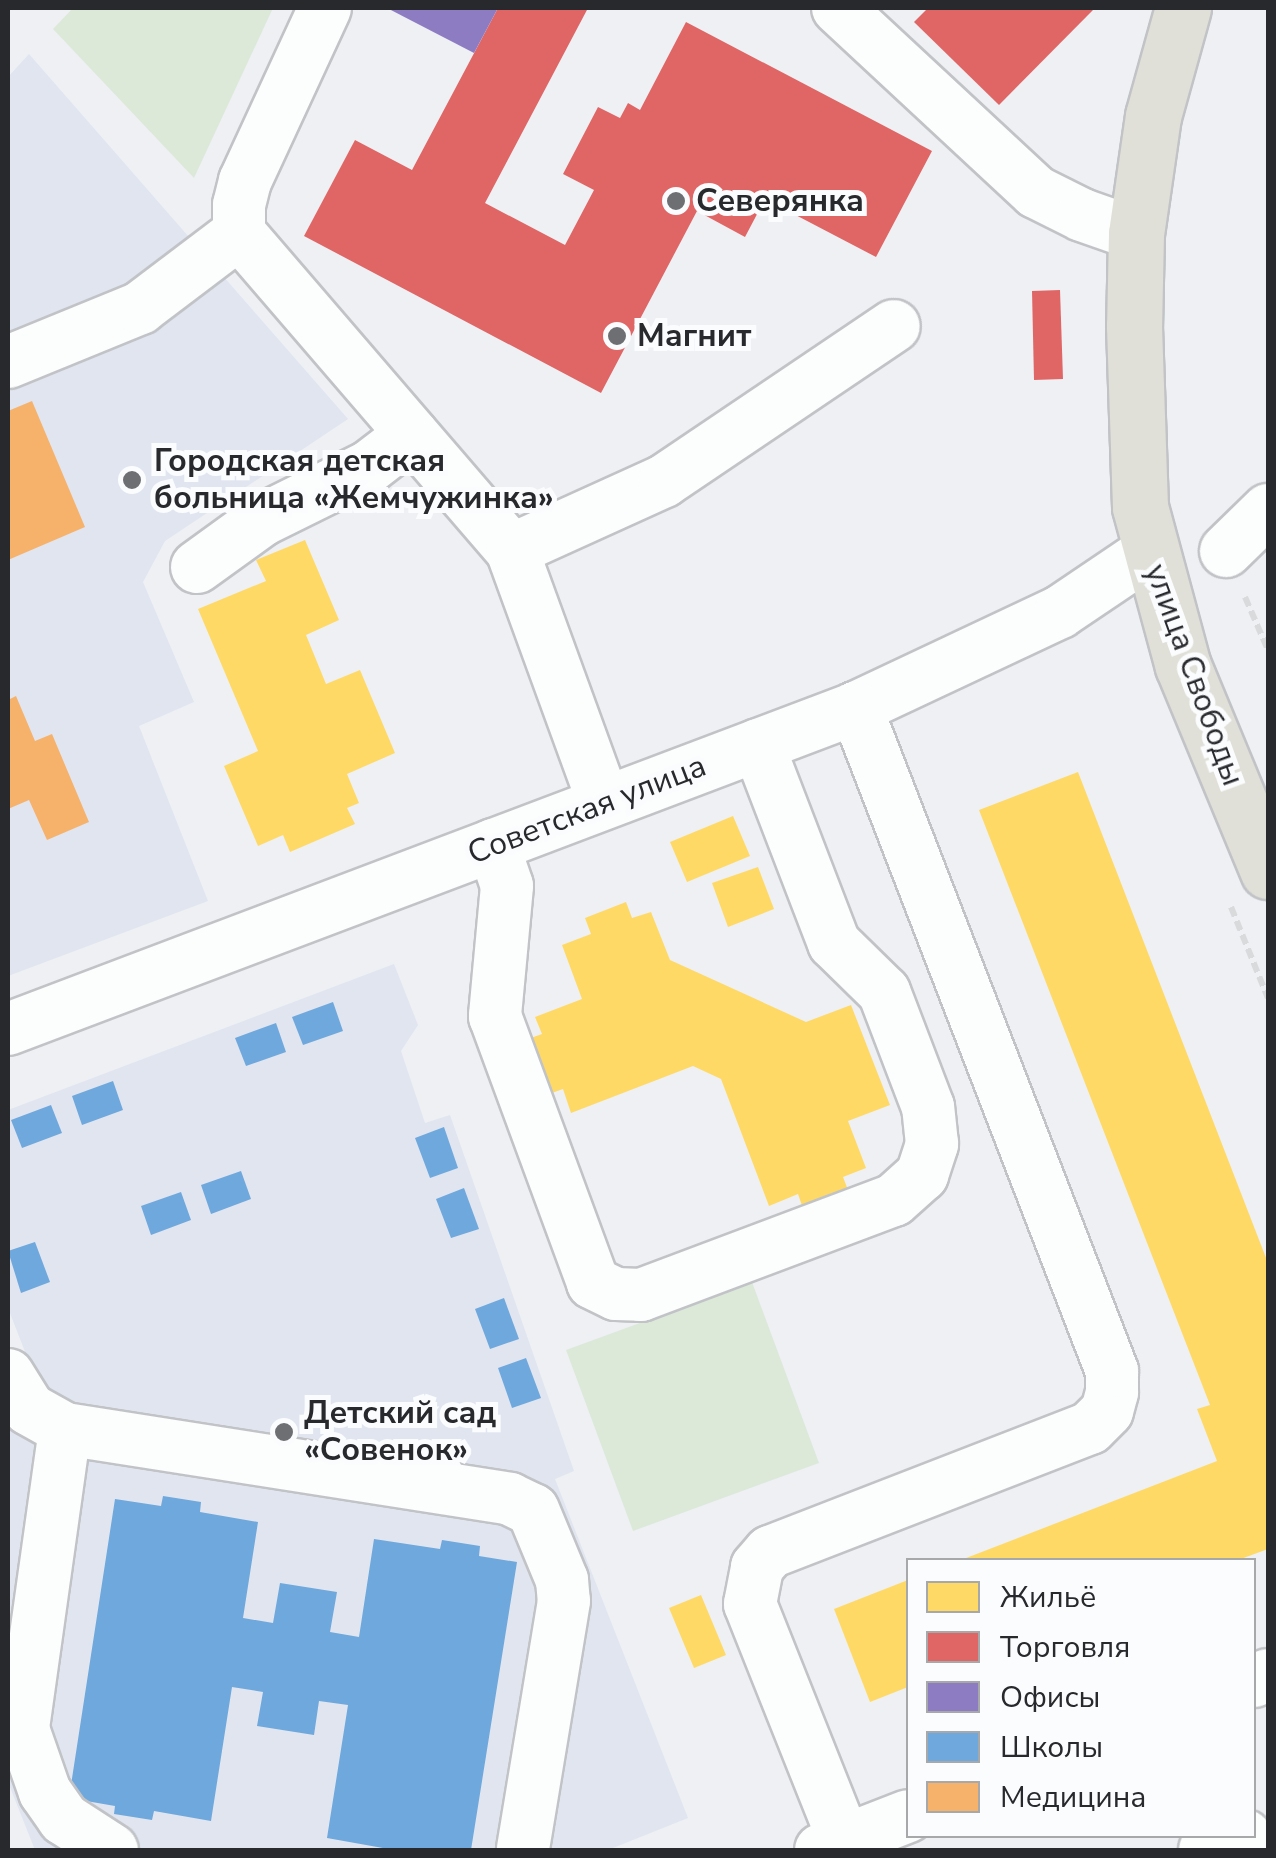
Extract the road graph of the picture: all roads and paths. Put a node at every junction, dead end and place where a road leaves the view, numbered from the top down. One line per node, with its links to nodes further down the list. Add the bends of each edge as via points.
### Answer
1 (325, 8): 4 (street, via 244,181)
2 (838, 8): 5 (street, via 1036,192)
3 (1183, 8): 5 (main road, улица Свободы, via 1153,116)
4 (239, 233): 7 (street, via 140,308); 8 (street)
5 (1136, 234): 12 (main road, улица Свободы, via 1136,453)
6 (894, 326): 10 (street, via 664,481)
7 (8, 362)
8 (412, 434): 10 (street); 13 (street, via 369,466 262,520)
9 (1268, 510): 11 (street)
10 (512, 550): 17 (street)
11 (1226, 551): 14 (path)
12 (1149, 552): 15 (street, Советская улица, via 1060,612); 19 (main road, улица Свободы, via 1184,666)
13 (197, 567)
14 (1268, 650)
15 (856, 708): 16 (street, Советская улица); 25 (street, via 1112,1371 1112,1392 1107,1411 1090,1428 770,1552 756,1567 750,1604)
16 (758, 745): 17 (street, Советская улица); 18 (street, via 834,943 884,992 928,1107 932,1144 922,1175 894,1200 858,1214 641,1295 616,1294 593,1282 496,1016 507,886)
17 (604, 803): 18 (street, Советская улица)
18 (493, 846): 20 (street, Советская улица)
19 (1268, 871)
20 (8, 1030)
21 (8, 1375): 22 (street, via 28,1409)
22 (65, 1430): 26 (street, via 23,1729 45,1792 64,1819); 27 (street, via 510,1499 533,1510 564,1601)
23 (906, 1817): 25 (street)
24 (1240, 1838): 28 (street)
25 (838, 1847)
26 (112, 1850)
27 (523, 1850)
28 (1205, 1850)

